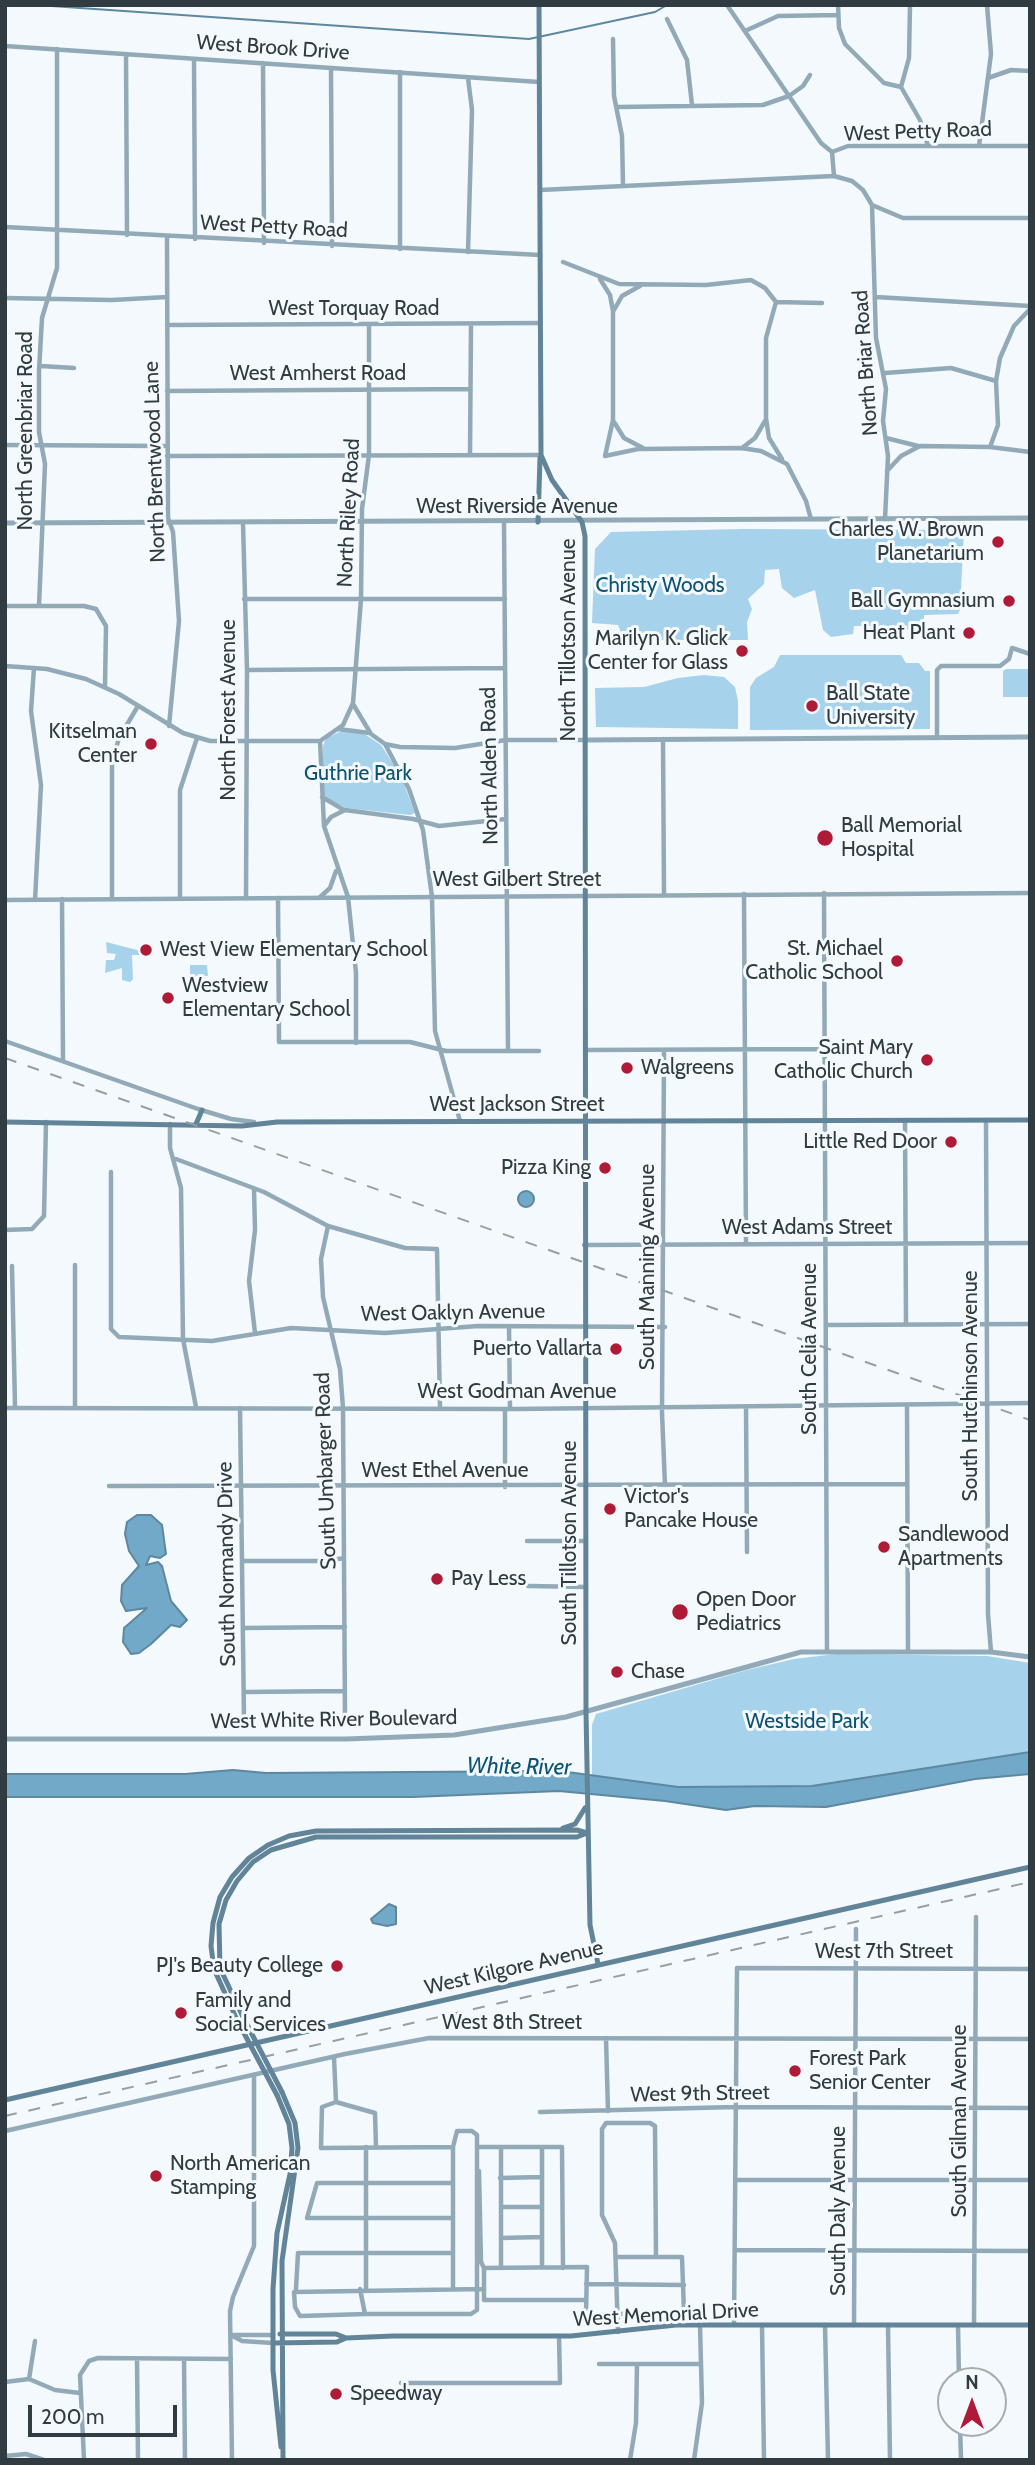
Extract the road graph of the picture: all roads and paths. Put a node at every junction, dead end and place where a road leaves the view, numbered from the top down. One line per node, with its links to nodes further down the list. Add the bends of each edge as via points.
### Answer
1 (539, 5): 21 (main road, North Tillotson Avenue)
2 (727, 5): 8 (street)
3 (838, 5): 6 (street)
4 (910, 5): 22 (street, via 909,58)
5 (987, 5): 20 (street)
6 (838, 15): 8 (street, via 778,16); 22 (street, via 848,48 884,83)
7 (667, 19): 24 (street, via 687,60)
8 (745, 31): 23 (street)
9 (612, 39): 25 (street)
10 (5, 46): 11 (street, West Brook Drive)
11 (57, 50): 12 (street, West Brook Drive); 36 (street, North Greenbriar Road)
12 (126, 54): 13 (street, West Brook Drive); 37 (street)
13 (194, 59): 14 (street, West Brook Drive); 39 (street)
14 (262, 64): 15 (street, West Brook Drive); 40 (street)
15 (331, 68): 17 (street, West Brook Drive); 41 (street)
16 (1030, 71): 20 (street, via 1011,70)
17 (400, 72): 19 (street, West Brook Drive); 42 (street)
18 (810, 75): 23 (street)
19 (468, 78): 21 (street, West Brook Drive); 43 (street, via 472,110)
20 (988, 78): 27 (street)
21 (539, 82): 32 (main road, North Tillotson Avenue)
22 (901, 87): 26 (street, via 920,120)
23 (789, 96): 24 (street, via 763,106); 29 (street, via 821,144)
24 (692, 105): 25 (street)
25 (617, 107): 31 (street)
26 (928, 146): 27 (street, West Petty Road); 29 (street, West Petty Road, via 848,146)
27 (979, 146): 28 (street, West Petty Road)
28 (1030, 146)
29 (832, 152): 30 (street, West Petty Road)
30 (834, 177): 31 (street, West Petty Road); 33 (street, via 856,183)
31 (622, 186): 32 (street, West Petty Road)
32 (540, 190): 44 (main road, North Tillotson Avenue)
33 (872, 205): 34 (street, via 909,219); 49 (street, North Briar Road)
34 (1030, 218)
35 (5, 228): 36 (street, West Petty Road)
36 (58, 231): 37 (street, West Petty Road); 51 (street, North Greenbriar Road, via 57,268)
37 (127, 234): 38 (street, West Petty Road)
38 (167, 237): 39 (street, West Petty Road); 48 (street, North Brentwood Lane)
39 (195, 239): 40 (street, West Petty Road)
40 (264, 243): 41 (street, West Petty Road)
41 (332, 246): 42 (street, West Petty Road)
42 (400, 249): 43 (street, West Petty Road)
43 (468, 252): 44 (street, West Petty Road)
44 (540, 255): 56 (main road, North Tillotson Avenue)
45 (562, 262): 46 (street)
46 (600, 279): 47 (street); 55 (street)
47 (642, 285): 52 (street, via 751,280); 55 (street, via 622,296)
48 (167, 297): 51 (street); 59 (street, North Brentwood Lane)
49 (876, 297): 54 (street, via 984,301); 62 (street, North Briar Road, via 876,338)
50 (5, 298): 51 (street)
51 (48, 299): 60 (street, North Greenbriar Road, via 42,318)
52 (776, 302): 53 (street); 67 (street, via 766,338)
53 (822, 303)
54 (1030, 308): 63 (street, via 1004,344)
55 (613, 311): 68 (street)
56 (540, 323): 58 (street, West Torquay Road); 80 (main road, North Tillotson Avenue)
57 (369, 324): 58 (street, West Torquay Road); 59 (street, West Torquay Road); 65 (street, North Riley Road)
58 (471, 324): 64 (street)
59 (167, 325): 66 (street, North Brentwood Lane)
60 (41, 366): 61 (street); 71 (street, North Greenbriar Road)
61 (74, 368)
62 (884, 373): 63 (street, via 951,368); 69 (street, North Briar Road)
63 (996, 381): 74 (street, via 998,425)
64 (470, 389): 65 (street, West Amherst Road); 79 (street)
65 (369, 390): 66 (street, West Amherst Road); 78 (street, North Riley Road)
66 (167, 391): 72 (street, North Brentwood Lane)
67 (766, 418): 75 (street, via 755,438); 82 (street, via 769,438)
68 (613, 420): 76 (street, via 624,438); 76 (street, via 606,457)
69 (885, 437): 73 (street); 83 (street, North Briar Road)
70 (5, 445): 71 (street)
71 (42, 446): 72 (street); 89 (street, North Greenbriar Road)
72 (167, 446): 81 (street, North Brentwood Lane)
73 (920, 446): 74 (street); 83 (street, via 901,456)
74 (990, 447): 77 (street)
75 (741, 448): 76 (street); 82 (street)
76 (647, 449)
77 (1030, 452)
78 (369, 455): 79 (street); 81 (street); 92 (street, North Riley Road)
79 (470, 455): 80 (street)
80 (541, 455): 87 (main road, North Tillotson Avenue, via 552,480); 94 (main road)
81 (167, 456): 90 (street, North Brentwood Lane)
82 (782, 460): 86 (street, via 796,479)
83 (887, 471): 84 (street, North Briar Road)
84 (885, 519): 85 (street, West Riverside Avenue); 86 (street, West Riverside Avenue)
85 (1030, 519)
86 (811, 520): 87 (street, West Riverside Avenue)
87 (582, 522): 94 (street, West Riverside Avenue); 116 (main road, North Tillotson Avenue)
88 (5, 523): 89 (street, West Riverside Avenue)
89 (43, 523): 90 (street, West Riverside Avenue); 99 (street, North Greenbriar Road)
90 (170, 523): 91 (street, West Riverside Avenue); 109 (street, North Brentwood Lane, via 179,621)
91 (243, 523): 92 (street, West Riverside Avenue); 96 (street, North Forest Avenue)
92 (362, 523): 93 (street, West Riverside Avenue); 97 (street, North Riley Road)
93 (504, 523): 94 (street, West Riverside Avenue); 95 (street, North Alden Road)
94 (538, 523)
95 (505, 599): 97 (street); 103 (street, North Alden Road)
96 (244, 600): 97 (street); 104 (street, North Forest Avenue)
97 (360, 600): 105 (street, North Riley Road)
98 (5, 606): 99 (street)
99 (40, 606): 106 (street, via 90,607 102,615 108,645)
100 (1030, 654): 114 (street, via 1013,649 1000,666 941,666 937,670)
101 (5, 666): 102 (street)
102 (34, 668): 106 (street); 142 (street, via 30,711 40,785)
103 (505, 668): 105 (street); 115 (street, North Alden Road)
104 (247, 670): 105 (street); 119 (street, North Forest Avenue)
105 (354, 670): 107 (street, North Riley Road)
106 (105, 687): 108 (street)
107 (353, 703): 110 (street); 111 (street)
108 (138, 706): 109 (street); 140 (street, via 123,728 112,763)
109 (169, 726): 113 (street)
110 (338, 729): 111 (street); 118 (street)
111 (371, 734): 120 (street)
112 (1030, 737): 114 (street)
113 (197, 738): 119 (street); 136 (street, via 180,790)
114 (937, 739): 117 (street)
115 (506, 740): 116 (street); 120 (street, via 439,748); 123 (street, North Alden Road)
116 (586, 740): 117 (street); 132 (main road, North Tillotson Avenue)
117 (663, 740): 130 (street)
118 (320, 741): 119 (street); 121 (street)
119 (245, 742): 133 (street, North Forest Avenue)
120 (384, 744): 124 (street, via 401,771)
121 (320, 794): 122 (street, via 327,803); 125 (street)
122 (345, 810): 124 (street); 125 (street)
123 (506, 819): 124 (street, via 448,826); 131 (street, North Alden Road)
124 (421, 822): 135 (street)
125 (324, 826): 126 (street)
126 (337, 870): 134 (street); 138 (street, via 330,888)
127 (824, 893): 128 (street, West Gilbert Street); 129 (street, West Gilbert Street); 147 (street, South Celia Avenue)
128 (1030, 893)
129 (744, 894): 130 (street, West Gilbert Street); 146 (street)
130 (664, 895): 132 (street, West Gilbert Street)
131 (507, 896): 132 (street, West Gilbert Street); 135 (street, West Gilbert Street); 150 (street, North Alden Road)
132 (585, 896): 148 (main road, North Tillotson Avenue)
133 (246, 897): 136 (street, West Gilbert Street); 137 (street, West Gilbert Street)
134 (348, 897): 135 (street, West Gilbert Street); 138 (street, West Gilbert Street); 144 (street, via 356,973)
135 (432, 897): 145 (street, via 433,1006)
136 (180, 898): 140 (street, West Gilbert Street)
137 (278, 898): 138 (street, West Gilbert Street); 144 (street, via 279,1042)
138 (319, 898)
139 (62, 899): 140 (street, West Gilbert Street); 142 (street, West Gilbert Street); 152 (street)
140 (112, 899)
141 (5, 900): 142 (street, West Gilbert Street)
142 (35, 900)
143 (5, 1041): 152 (street)
144 (356, 1043): 145 (street, via 411,1042)
145 (439, 1049): 150 (street); 159 (street)
146 (746, 1049): 147 (street); 149 (street); 160 (street)
147 (825, 1049): 161 (street, South Celia Avenue)
148 (584, 1050): 149 (street); 154 (main road, North Tillotson Avenue)
149 (664, 1050): 155 (street, South Manning Avenue)
150 (508, 1051): 151 (street)
151 (539, 1051)
152 (63, 1061): 153 (street)
153 (202, 1110): 164 (street); 166 (main road)
154 (584, 1120): 155 (main road, West Jackson Street); 159 (main road, West Jackson Street); 177 (main road, South Tillotson Avenue)
155 (664, 1120): 160 (main road, West Jackson Street); 178 (street, South Manning Avenue)
156 (905, 1120): 157 (main road, West Jackson Street); 161 (main road, West Jackson Street); 176 (street)
157 (986, 1120): 158 (main road, West Jackson Street); 172 (street, South Hutchinson Avenue)
158 (1030, 1120)
159 (460, 1121): 164 (main road, West Jackson Street)
160 (745, 1121): 161 (main road, West Jackson Street); 174 (street)
161 (825, 1121): 175 (street, South Celia Avenue)
162 (5, 1122): 163 (main road, West Jackson Street)
163 (46, 1122): 165 (main road, West Jackson Street); 171 (street, via 45,1213 38,1225 28,1230)
164 (254, 1122): 166 (main road, West Jackson Street, via 242,1126)
165 (170, 1123): 166 (main road, West Jackson Street); 167 (street)
166 (196, 1124)
167 (176, 1159): 169 (street); 191 (street, via 181,1188)
168 (111, 1172): 191 (street, West Oaklyn Avenue, via 114,1335)
169 (254, 1189): 170 (street); 190 (street, via 249,1281)
170 (328, 1226): 187 (street, via 405,1248 437,1249); 189 (street, South Umbarger Road, via 321,1259)
171 (5, 1230)
172 (986, 1243): 173 (street, West Adams Street); 176 (street, West Adams Street); 182 (street, South Hutchinson Avenue)
173 (1030, 1243)
174 (746, 1244): 175 (street, West Adams Street); 178 (street, West Adams Street)
175 (826, 1244): 176 (street, West Adams Street); 184 (street, South Celia Avenue)
176 (906, 1244): 181 (street)
177 (584, 1245): 178 (street, West Adams Street); 186 (main road, South Tillotson Avenue)
178 (665, 1245): 188 (street, South Manning Avenue)
179 (75, 1265): 196 (street)
180 (12, 1266): 195 (street)
181 (906, 1324): 182 (street); 184 (street)
182 (987, 1324): 183 (street); 193 (street, South Hutchinson Avenue)
183 (1030, 1324)
184 (826, 1325): 197 (street, South Celia Avenue)
185 (509, 1326): 186 (street, West Oaklyn Avenue); 187 (street, West Oaklyn Avenue); 206 (street)
186 (585, 1326): 188 (street, West Oaklyn Avenue); 204 (main road, South Tillotson Avenue)
187 (440, 1327): 189 (street, West Oaklyn Avenue, via 386,1333); 203 (street)
188 (665, 1327): 198 (street, South Manning Avenue)
189 (330, 1329): 190 (street, West Oaklyn Avenue); 202 (street, South Umbarger Road)
190 (255, 1333): 191 (street, West Oaklyn Avenue)
191 (183, 1339): 200 (street)
192 (1030, 1403): 193 (street, West Godman Avenue)
193 (987, 1404): 194 (street, West Godman Avenue); 227 (street, South Hutchinson Avenue)
194 (907, 1405): 197 (street, West Godman Avenue); 207 (street)
195 (15, 1406): 196 (street, West Godman Avenue); 199 (street, West Godman Avenue)
196 (75, 1406): 200 (street, West Godman Avenue)
197 (826, 1406): 205 (street, West Godman Avenue); 210 (street, South Celia Avenue)
198 (663, 1407): 204 (street, West Godman Avenue); 205 (street, West Godman Avenue); 208 (street, South Manning Avenue)
199 (5, 1408)
200 (196, 1408): 201 (street, West Godman Avenue)
201 (240, 1408): 202 (street, West Godman Avenue); 212 (street, South Normandy Drive)
202 (343, 1408): 203 (street, West Godman Avenue); 214 (street, South Umbarger Road)
203 (440, 1408): 206 (street, West Godman Avenue)
204 (585, 1408): 206 (street, West Godman Avenue); 213 (main road, South Tillotson Avenue)
205 (746, 1408): 209 (street)
206 (508, 1409): 215 (street)
207 (907, 1484): 210 (street, West Ethel Avenue); 226 (street)
208 (665, 1485): 209 (street, West Ethel Avenue); 213 (street, West Ethel Avenue)
209 (746, 1485): 210 (street, West Ethel Avenue); 218 (street)
210 (827, 1485): 225 (street, South Celia Avenue)
211 (109, 1486): 212 (street, West Ethel Avenue)
212 (242, 1486): 214 (street, West Ethel Avenue); 220 (street, South Normandy Drive)
213 (585, 1486): 215 (street, West Ethel Avenue); 217 (main road, South Tillotson Avenue)
214 (343, 1487): 215 (street, West Ethel Avenue); 219 (street, South Umbarger Road)
215 (505, 1487)
216 (527, 1541): 217 (street)
217 (586, 1541): 222 (main road, South Tillotson Avenue)
218 (747, 1552)
219 (344, 1558): 220 (street); 223 (street, South Umbarger Road)
220 (243, 1561): 224 (street, South Normandy Drive)
221 (528, 1586): 222 (street)
222 (586, 1587): 231 (main road, South Tillotson Avenue)
223 (345, 1627): 224 (street); 229 (street, South Umbarger Road)
224 (244, 1628): 230 (street, South Normandy Drive)
225 (827, 1650): 226 (street, West White River Boulevard); 231 (street, West White River Boulevard, via 770,1659)
226 (908, 1651): 227 (street, West White River Boulevard)
227 (991, 1652): 228 (street, West White River Boulevard)
228 (1030, 1657)
229 (345, 1691): 230 (street); 232 (street, South Umbarger Road)
230 (245, 1692): 233 (street, South Normandy Drive)
231 (586, 1712): 234 (street, West White River Boulevard, via 518,1727 419,1737); 235 (main road, South Tillotson Avenue)
232 (345, 1718)
233 (244, 1720)
234 (5, 1739)
235 (585, 1812): 236 (main road, via 575,1824); 237 (main road)
236 (555, 1830): 237 (main road); 245 (main road, via 316,1831 268,1844 232,1877 213,1923 214,1969)
237 (587, 1833): 241 (main road, via 590,1925); 245 (main road, via 578,1837 316,1837 271,1850 237,1881 219,1924 220,1968)
238 (1030, 1867): 241 (main road, West Kilgore Avenue)
239 (976, 1917): 243 (street, South Gilman Avenue)
240 (856, 1929): 242 (street, South Daly Avenue)
241 (598, 1964): 254 (main road, West Kilgore Avenue)
242 (856, 1968): 243 (street, West 7th Street); 247 (street, West 7th Street, via 738,1967); 248 (street, South Daly Avenue)
243 (976, 1968): 244 (street, West 7th Street); 249 (street, South Gilman Avenue)
244 (1030, 1969)
245 (240, 2019): 253 (main road, bridge)
246 (606, 2039): 247 (street, West 8th Street); 251 (street, West 8th Street, via 426,2039); 260 (street)
247 (736, 2039): 248 (street, West 8th Street); 256 (street)
248 (856, 2039): 249 (street, West 8th Street); 258 (street, South Daly Avenue)
249 (976, 2039): 250 (street, West 8th Street); 257 (street, South Gilman Avenue)
250 (1030, 2039)
251 (334, 2057): 252 (street, West 8th Street); 255 (street)
252 (254, 2075): 262 (street, West 8th Street); 318 (street, via 254,2246 232,2301)
253 (279, 2093): 316 (main road, via 292,2148 274,2260); 317 (main road, via 295,2123 298,2148 282,2261)
254 (5, 2100)
255 (336, 2102): 263 (street, via 322,2106 321,2148); 264 (street, via 374,2113)
256 (735, 2107): 258 (street, West 9th Street); 260 (street, West 9th Street); 272 (street)
257 (975, 2107): 258 (street, West 9th Street); 259 (street, West 9th Street); 274 (street, South Gilman Avenue)
258 (855, 2108): 273 (street, South Daly Avenue)
259 (1030, 2108)
260 (608, 2111): 261 (street, West 9th Street)
261 (540, 2112)
262 (5, 2131)
263 (366, 2147): 264 (street); 276 (street)
264 (376, 2147): 265 (street)
265 (453, 2147): 266 (street, via 457,2132 465,2131 476,2133); 277 (street)
266 (478, 2147): 267 (street); 269 (street)
267 (500, 2148): 268 (street); 271 (street)
268 (542, 2148): 270 (street); 293 (street, via 562,2147)
269 (478, 2171): 294 (street); 302 (street)
270 (541, 2177): 271 (street); 279 (street)
271 (500, 2178): 278 (street)
272 (735, 2180): 273 (street); 284 (street)
273 (855, 2180): 274 (street); 285 (street, South Daly Avenue)
274 (975, 2180): 275 (street); 286 (street, South Gilman Avenue)
275 (1030, 2180)
276 (366, 2183): 277 (street); 280 (street); 280 (street, via 317,2183 307,2218)
277 (453, 2183): 281 (street)
278 (501, 2207): 279 (street); 282 (street)
279 (541, 2207): 283 (street)
280 (366, 2218): 281 (street); 289 (street)
281 (453, 2218): 288 (street)
282 (501, 2238): 283 (street); 295 (street)
283 (542, 2238): 292 (street)
284 (735, 2250): 285 (street); 307 (street)
285 (855, 2250): 286 (street); 310 (street, South Daly Avenue)
286 (975, 2251): 287 (street); 313 (street, South Gilman Avenue)
287 (1030, 2251)
288 (453, 2253): 289 (street); 301 (street)
289 (366, 2254): 299 (street, via 298,2253); 300 (street)
290 (616, 2257): 291 (street); 291 (street, via 615,2240 602,2215 602,2129 606,2123 655,2126); 297 (street)
291 (656, 2257): 298 (street, via 682,2257)
292 (542, 2267): 293 (street); 295 (street)
293 (563, 2267): 296 (street, via 587,2267)
294 (484, 2268): 295 (street); 302 (street)
295 (501, 2268)
296 (586, 2284): 297 (street); 303 (street)
297 (616, 2285): 298 (street); 305 (street)
298 (684, 2286): 305 (street, via 682,2313)
299 (296, 2289): 300 (street); 304 (street, via 295,2307 300,2316)
300 (363, 2289): 301 (street); 304 (street)
301 (453, 2289): 302 (street)
302 (481, 2289): 303 (street, via 484,2300); 304 (street, via 473,2313)
303 (586, 2300): 305 (street, via 586,2315)
304 (365, 2314)
305 (617, 2315): 315 (street)
306 (700, 2325): 307 (main road, West Memorial Drive); 315 (main road, West Memorial Drive); 329 (street)
307 (734, 2325): 308 (main road, West Memorial Drive)
308 (762, 2325): 309 (main road, West Memorial Drive); 344 (street)
309 (825, 2325): 310 (main road, West Memorial Drive); 345 (street, South Daly Avenue)
310 (854, 2325): 311 (main road, West Memorial Drive)
311 (888, 2325): 312 (main road, West Memorial Drive); 346 (street)
312 (958, 2325): 313 (main road, West Memorial Drive); 330 (street)
313 (974, 2325): 314 (main road, West Memorial Drive)
314 (1030, 2325)
315 (618, 2332): 319 (main road, West Memorial Drive)
316 (273, 2334): 317 (main road, West Memorial Drive); 318 (street, West Memorial Drive); 322 (main road)
317 (281, 2334): 320 (main road, West Memorial Drive); 323 (main road)
318 (231, 2335): 322 (street, West Memorial Drive, via 242,2341); 326 (street)
319 (559, 2336): 320 (main road, West Memorial Drive); 333 (street, via 560,2384)
320 (346, 2338): 323 (main road, West Memorial Drive)
321 (35, 2341): 331 (street)
322 (273, 2343): 323 (main road, West Memorial Drive); 323 (main road, via 283,2460)
323 (281, 2343)
324 (137, 2359): 325 (street); 334 (street, via 92,2360 81,2372); 339 (street)
325 (184, 2359): 326 (street); 340 (street)
326 (231, 2359): 341 (street)
327 (599, 2364): 328 (street)
328 (637, 2364): 329 (street); 342 (street)
329 (701, 2364): 343 (street, via 700,2429)
330 (959, 2367)
331 (29, 2379): 332 (street); 334 (street)
332 (5, 2382)
333 (401, 2384)
334 (80, 2393): 338 (street)
335 (960, 2437): 347 (street)
336 (5, 2456): 337 (street, via 26,2454)
337 (44, 2460)
338 (83, 2460)
339 (138, 2460)
340 (185, 2460)
341 (232, 2460)
342 (630, 2460)
343 (694, 2460)
344 (764, 2460)
345 (828, 2460)
346 (890, 2460)
347 (961, 2460)

